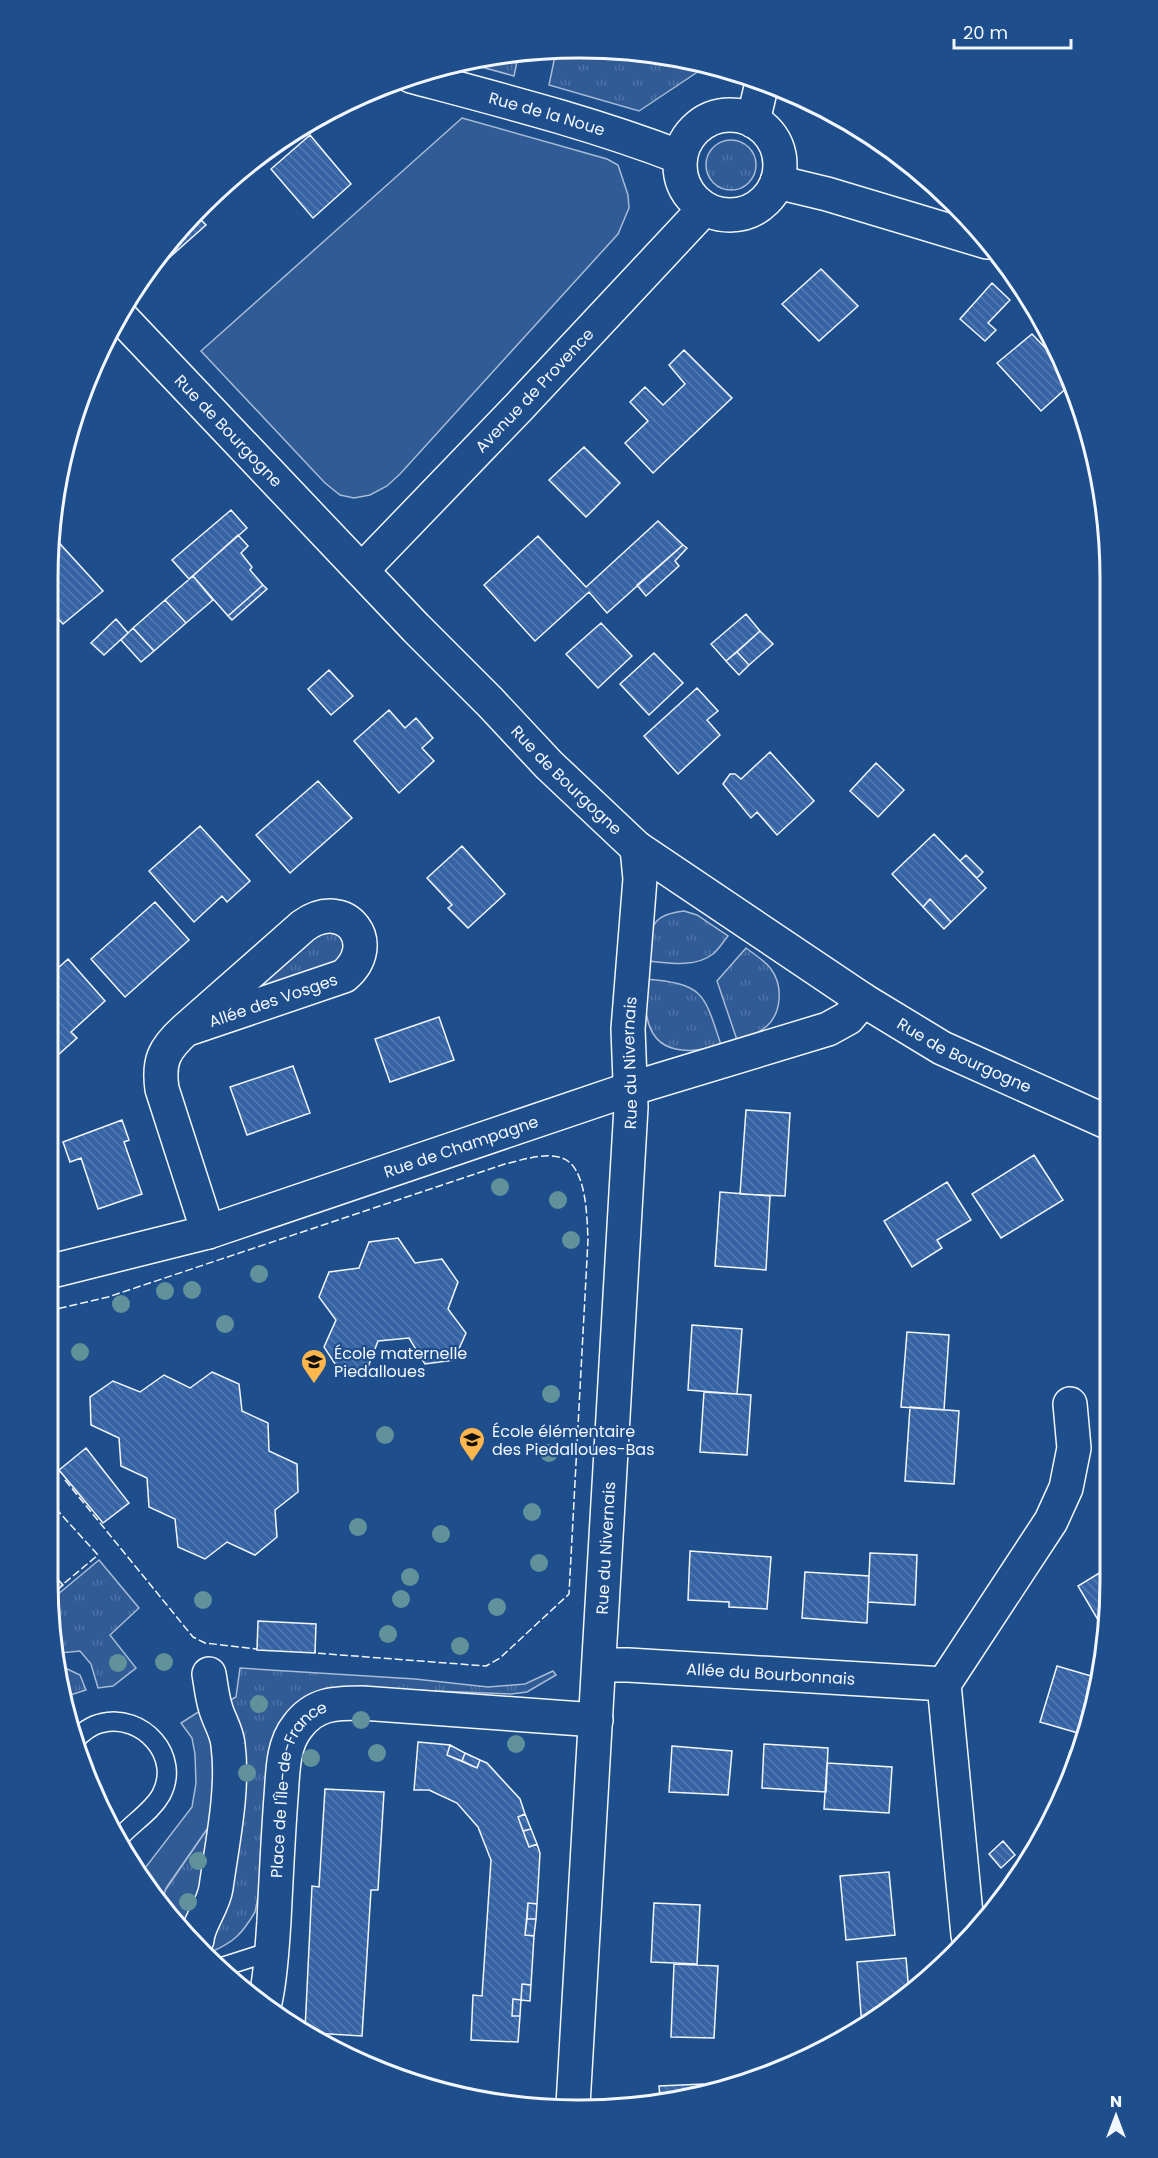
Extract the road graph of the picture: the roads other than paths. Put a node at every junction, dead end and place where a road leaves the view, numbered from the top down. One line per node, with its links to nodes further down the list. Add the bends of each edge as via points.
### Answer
1 (428, 81): 4 (street, Rue de la Noue, via 631,138)
2 (760, 91): 3 (street)
3 (753, 121): 4 (street, via 738,115 722,115 707,121 694,130); 5 (street, via 771,136 780,158)
4 (680, 157): 6 (street, via 681,177 689,195)
5 (777, 182): 6 (street, via 766,201 747,213 725,215); 7 (street)
6 (704, 209): 9 (street, Avenue de Provence)
7 (971, 237)
8 (126, 322): 9 (street, Rue de Bourgogne)
9 (362, 570): 10 (street, Rue de Bourgogne, via 549,765)
10 (638, 848): 11 (street, Rue de Bourgogne); 13 (street, Rue du Nivernais, via 640,879 628,1029)
11 (863, 1000): 13 (street, Rue de Champagne, via 848,1018 828,1029); 14 (street, Rue de Bourgogne, via 942,1048)
12 (185, 1030): 12 (street, Allée des Vosges, via 314,918 336,915 354,928 361,948 359,959 344,976); 15 (street, Allée des Vosges, via 169,1044 160,1074)
13 (630, 1089): 15 (street, Rue de Champagne); 18 (street, Rue du Nivernais)
14 (1100, 1119)
15 (208, 1232): 16 (street, Rue de Champagne)
16 (58, 1270)
17 (1070, 1404): 20 (street, via 1074,1448 1066,1488 1051,1521)
18 (599, 1665): 20 (street, Allée du Bourbonnais); 21 (street, Rue du Nivernais)
19 (209, 1674): 25 (street, via 230,1764 215,1893)
20 (944, 1684): 24 (street)
21 (596, 1720): 26 (street, Place de l'Île-de-France, via 362,1703 331,1703 312,1712 297,1727 287,1746); 29 (street, Rue du Nivernais)
22 (82, 1733): 23 (lane, via 100,1723 116,1721 147,1732 159,1746 166,1779 160,1795)
23 (125, 1833)
24 (967, 1925)
25 (198, 1933)
26 (272, 1951): 27 (lane); 28 (street, Place de l'Île-de-France)
27 (230, 1964)
28 (267, 1995)
29 (573, 2100)

